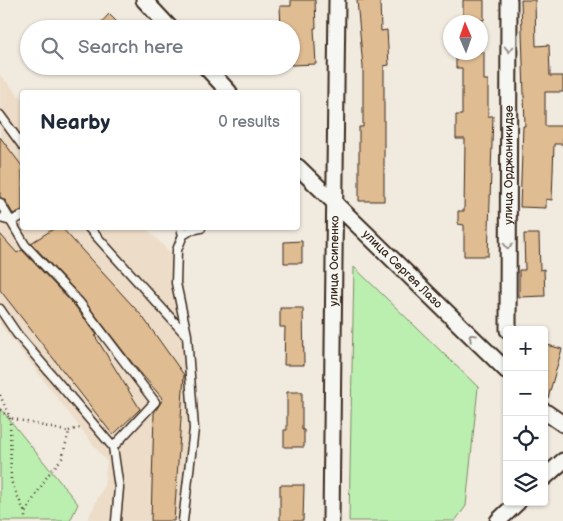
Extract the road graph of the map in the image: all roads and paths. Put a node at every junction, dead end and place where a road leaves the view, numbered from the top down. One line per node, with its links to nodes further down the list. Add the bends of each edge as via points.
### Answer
1 (337, 0): 11 (street, улица Осипенко)
2 (509, 0): 18 (street, улица Орджоникидзе, one-way to 18)
3 (146, 1): 4 (street)
4 (163, 20)
5 (213, 75): 6 (street)
6 (227, 90)
7 (0, 115): 8 (lane)
8 (20, 142)
9 (300, 169): 11 (street, улица Сергея Лазо)
10 (0, 203): 14 (lane)
11 (335, 204): 20 (street, улица Сергея Лазо, one-way to 11); 34 (street, улица Осипенко)
12 (20, 217): 14 (lane)
13 (0, 218): 14 (lane)
14 (11, 222): 26 (lane, via 25,245 79,302 155,402)
15 (91, 230): 19 (lane)
16 (182, 231): 19 (lane, via 177,250 176,283)
17 (0, 309): 26 (lane, via 17,334)
18 (508, 326)
19 (187, 336): 33 (lane, via 194,429)
20 (503, 367)
21 (0, 395): 24 (path)
22 (0, 410): 24 (path)
23 (548, 414): 25 (street)
24 (10, 418): 30 (path, via 11,481); 30 (path, via 69,432 62,458)
25 (563, 424)
26 (113, 448): 32 (lane, via 119,488)
27 (563, 461): 28 (street)
28 (548, 474)
29 (514, 506): 35 (street)
30 (25, 513): 31 (path)
31 (25, 521)
32 (116, 521)
33 (183, 521)
34 (331, 521)
35 (498, 521)

